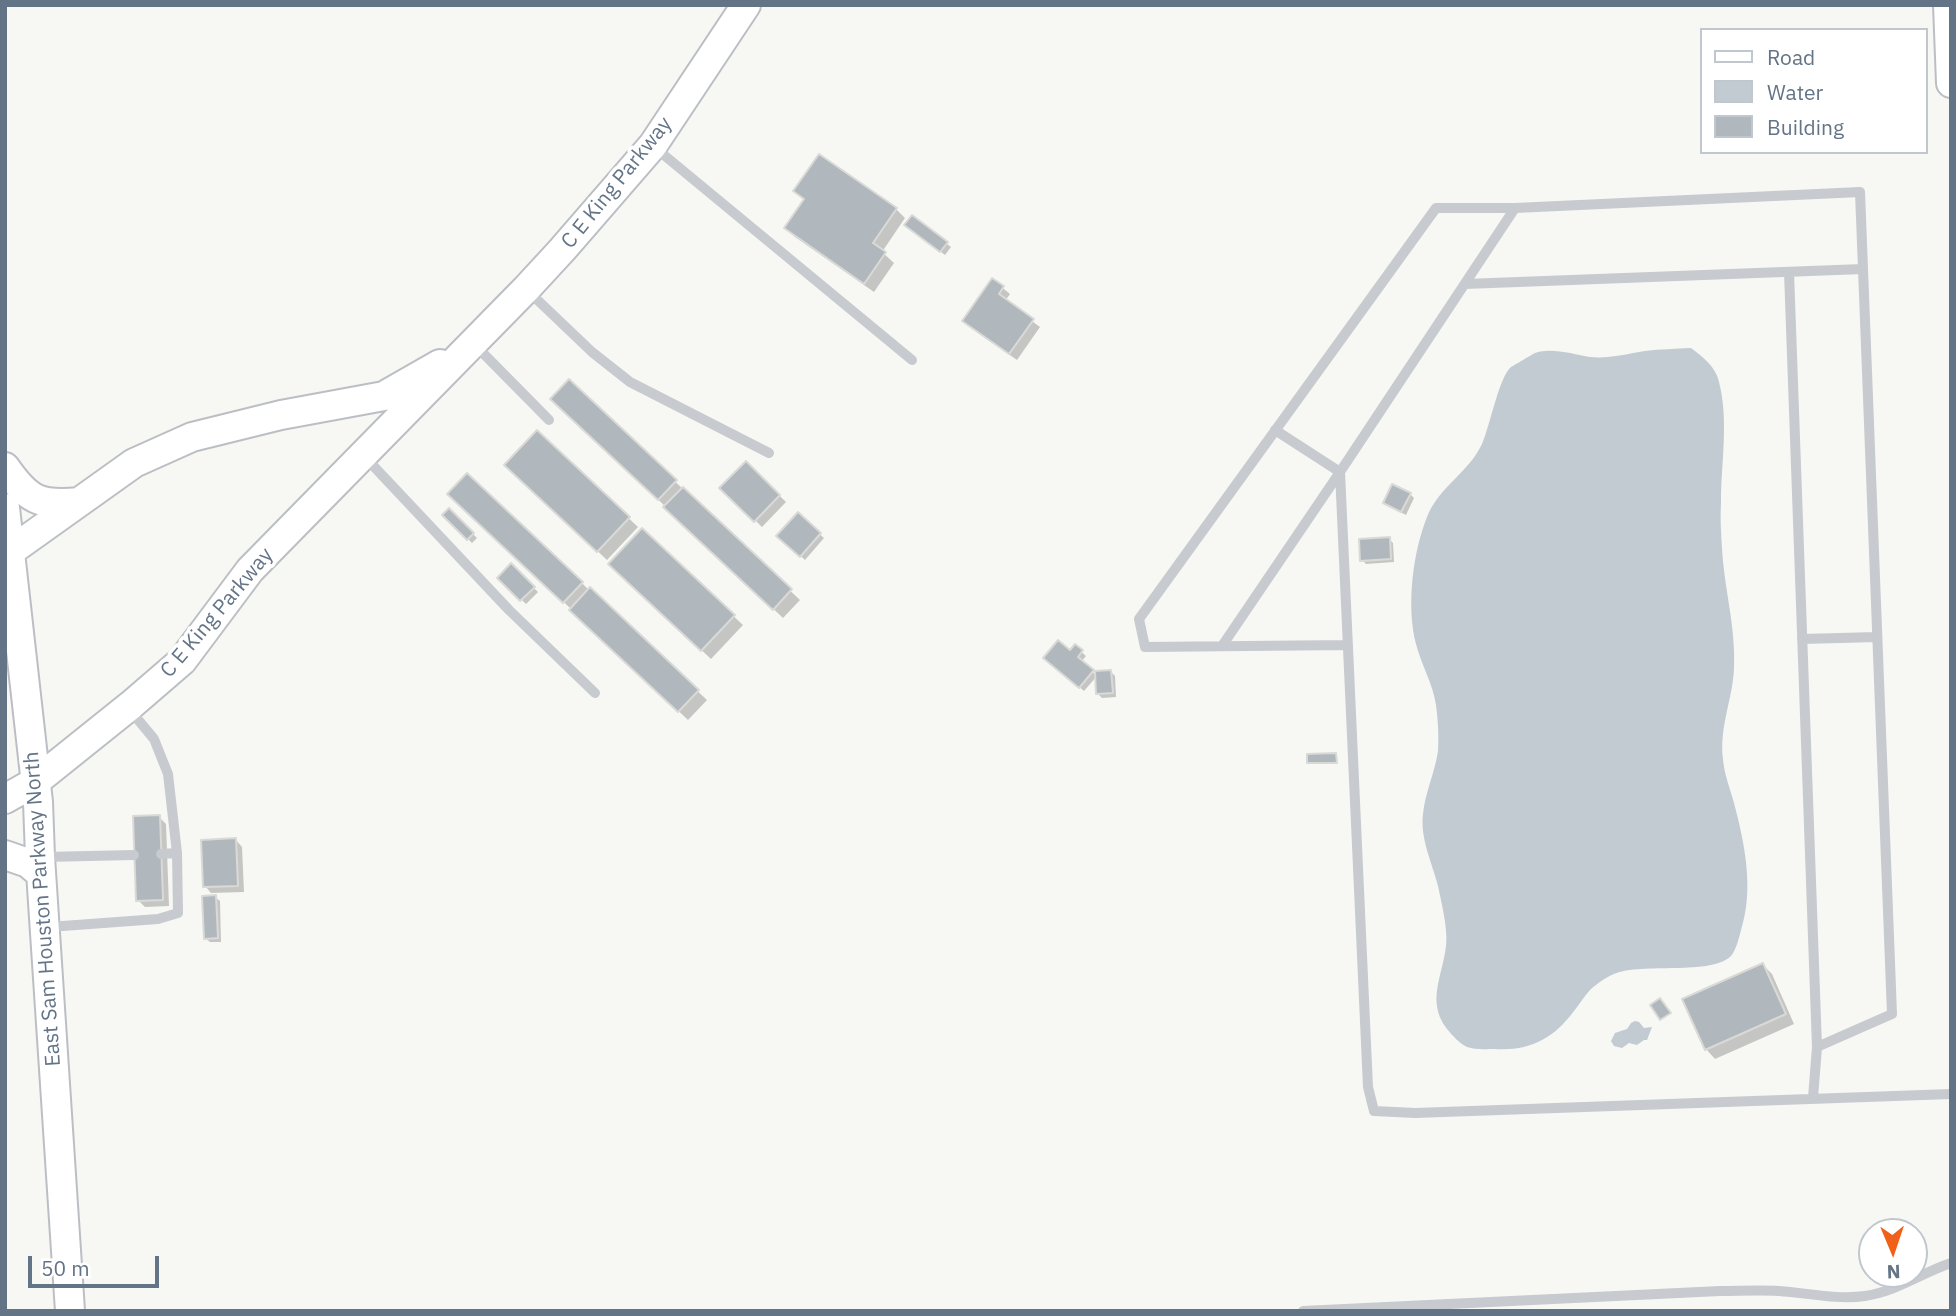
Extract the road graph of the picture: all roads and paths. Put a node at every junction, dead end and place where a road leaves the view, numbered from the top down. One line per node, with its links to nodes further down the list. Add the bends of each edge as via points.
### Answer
1 (746, 5): 4 (main road, C E King Parkway)
2 (1948, 5): 3 (main road)
3 (1951, 83)
4 (653, 145): 9 (main road, C E King Parkway); 11 (lane)
5 (1515, 208): 6 (lane, via 1860,192); 8 (lane); 13 (lane, via 1436,208)
6 (1863, 269): 7 (lane); 21 (lane)
7 (1789, 272): 8 (lane); 22 (lane)
8 (1465, 284): 17 (lane)
9 (526, 289): 10 (main road, C E King Parkway); 14 (lane, via 630,382)
10 (472, 346): 12 (lane); 15 (main road, C E King Parkway); 18 (main road, C E King Parkway, via 384,396 192,437 134,463)
11 (912, 360)
12 (549, 419)
13 (1275, 430): 17 (lane); 24 (lane, via 1139,619 1145,647)
14 (769, 453)
15 (363, 456): 25 (lane); 26 (main road, C E King Parkway, via 250,570 182,661)
16 (5, 467): 18 (main road, via 20,488 36,499 55,505)
17 (1340, 472): 23 (lane); 24 (lane)
18 (79, 502): 20 (main road, C E King Parkway)
19 (5, 508): 20 (main road, East Sam Houston Parkway North)
20 (8, 553): 27 (main road, East Sam Houston Parkway North)
21 (1877, 637): 22 (lane); 35 (lane, via 1892,1014)
22 (1802, 639): 35 (lane)
23 (1348, 645): 24 (lane); 37 (lane, via 1368,1087 1374,1111)
24 (1222, 646)
25 (594, 693)
26 (128, 708): 27 (main road, C E King Parkway); 29 (lane, via 154,739 168,774)
27 (35, 782): 28 (main road, C E King Parkway); 33 (main road, East Sam Houston Parkway North)
28 (5, 799)
29 (177, 853): 30 (lane); 34 (lane, via 178,913 158,919)
30 (161, 854)
31 (5, 855): 33 (main road)
32 (134, 855): 33 (lane)
33 (41, 865): 34 (main road, East Sam Houston Parkway North)
34 (44, 927): 39 (main road, East Sam Houston Parkway North)
35 (1816, 1047): 37 (lane)
36 (1951, 1094): 37 (lane)
37 (1813, 1098)
38 (1951, 1263): 40 (lane, via 1905,1285 1865,1296 1720,1292)
39 (70, 1311)
40 (1303, 1311)

